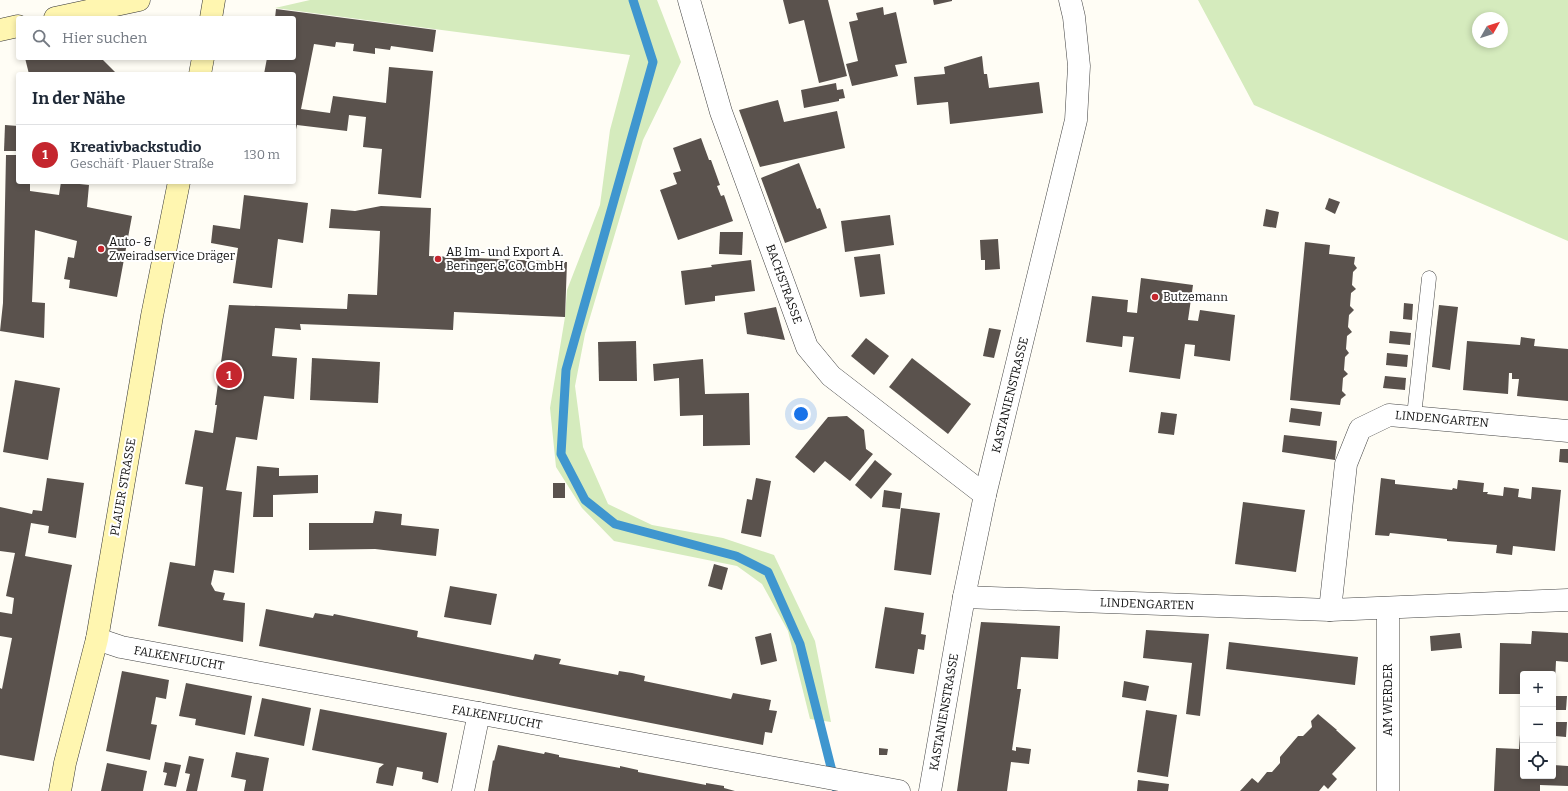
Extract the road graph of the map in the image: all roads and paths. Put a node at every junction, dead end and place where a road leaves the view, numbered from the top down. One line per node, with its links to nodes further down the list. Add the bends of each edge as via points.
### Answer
1 (140, 0): 5 (main road)
2 (214, 0): 6 (main road)
3 (689, 0): 15 (street, BACHSTRASSE, via 721,112 807,347 831,376)
4 (1070, 0): 15 (street, KASTANIENSTRASSE, via 1079,66 1076,120)
5 (64, 16)
6 (211, 16)
7 (16, 26): 8 (main road)
8 (0, 30)
9 (203, 60): 10 (main road)
10 (200, 72)
11 (179, 184): 20 (main road, PLAUER STRASSE)
12 (1429, 278): 13 (lane)
13 (1414, 416): 14 (street, LINDENGARTEN); 19 (street, LINDENGARTEN, via 1389,415 1360,428 1346,464)
14 (1568, 431)
15 (985, 495): 16 (street, KASTANIENSTRASSE)
16 (964, 597): 19 (street, LINDENGARTEN); 26 (street, KASTANIENSTRASSE)
17 (1568, 600): 18 (street, LINDENGARTEN)
18 (1388, 609): 19 (street, LINDENGARTEN); 27 (street, AM WERDER)
19 (1330, 610)
20 (96, 640): 21 (street, FALKENFLUCHT, via 121,647); 24 (main road, PLAUER STRASSE)
21 (479, 714): 22 (street, FALKENFLUCHT); 25 (street)
22 (801, 779): 23 (street, FALKENFLUCHT)
23 (892, 790)
24 (60, 791)
25 (463, 791)
26 (930, 791)
27 (1388, 791)

